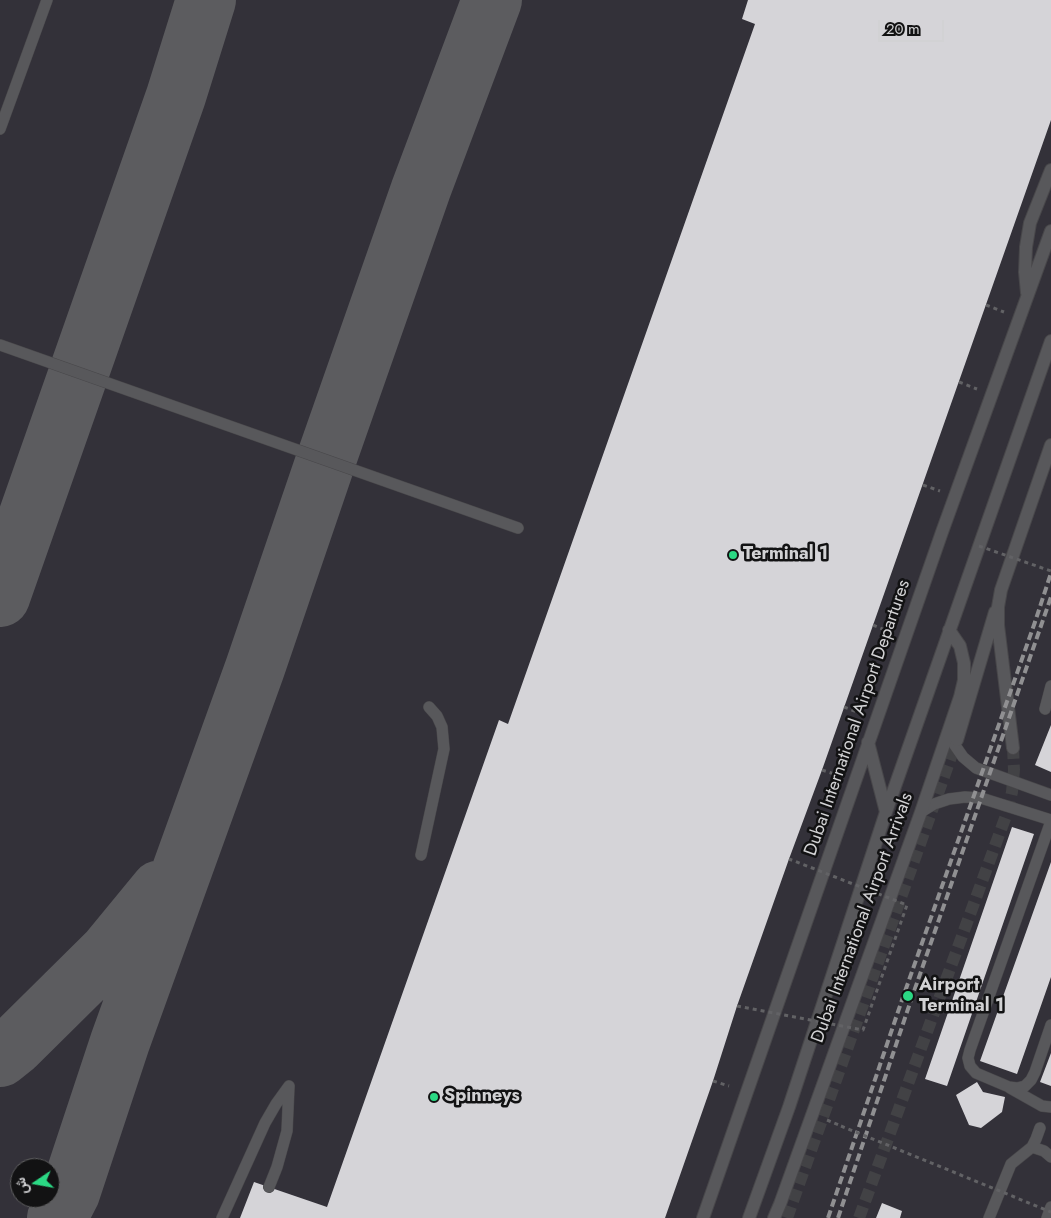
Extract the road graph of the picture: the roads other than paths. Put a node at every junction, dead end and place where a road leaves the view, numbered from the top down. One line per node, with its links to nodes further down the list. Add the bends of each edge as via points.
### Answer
1 (46, 0): 2 (lane)
2 (0, 129)
3 (1051, 170): 5 (main road, via 1030,222 1025,272)
4 (1051, 231): 5 (main road, Dubai International Airport Departures)
5 (1028, 296): 17 (main road, Dubai International Airport Departures)
6 (1051, 340): 11 (main road)
7 (0, 345): 9 (lane)
8 (1051, 446): 10 (main road)
9 (518, 528)
10 (1001, 590): 16 (main road); 18 (main road, via 998,625)
11 (949, 630): 15 (main road, Dubai International Airport Arrivals, via 960,646 964,663 964,680); 20 (main road)
12 (1051, 686): 14 (lane)
13 (429, 707): 23 (lane, via 442,727 444,750)
14 (1045, 709)
15 (950, 728): 19 (lane, via 954,744 976,768); 21 (main road, Dubai International Airport Arrivals)
16 (957, 740)
17 (868, 742): 20 (main road); 33 (main road, Dubai International Airport Departures)
18 (1013, 748)
19 (1051, 795)
20 (886, 812): 34 (main road, Dubai International Airport Arrivals)
21 (921, 812): 22 (lane, via 949,799 981,798); 35 (main road, Dubai International Airport Arrivals)
22 (1051, 821): 25 (lane, via 968,1058 976,1073)
23 (421, 855)
24 (1051, 1025): 25 (lane, via 1031,1080 1025,1086)
25 (1009, 1087): 26 (lane, via 1042,1106)
26 (1051, 1107)
27 (1040, 1128): 28 (lane)
28 (1032, 1147): 29 (lane); 36 (lane, via 1011,1164)
29 (1051, 1157)
30 (269, 1187): 32 (lane, via 287,1131 290,1086 265,1123)
31 (1051, 1207): 37 (lane)
32 (222, 1218)
33 (703, 1218)
34 (749, 1218)
35 (774, 1218)
36 (989, 1218)
37 (1047, 1218)

